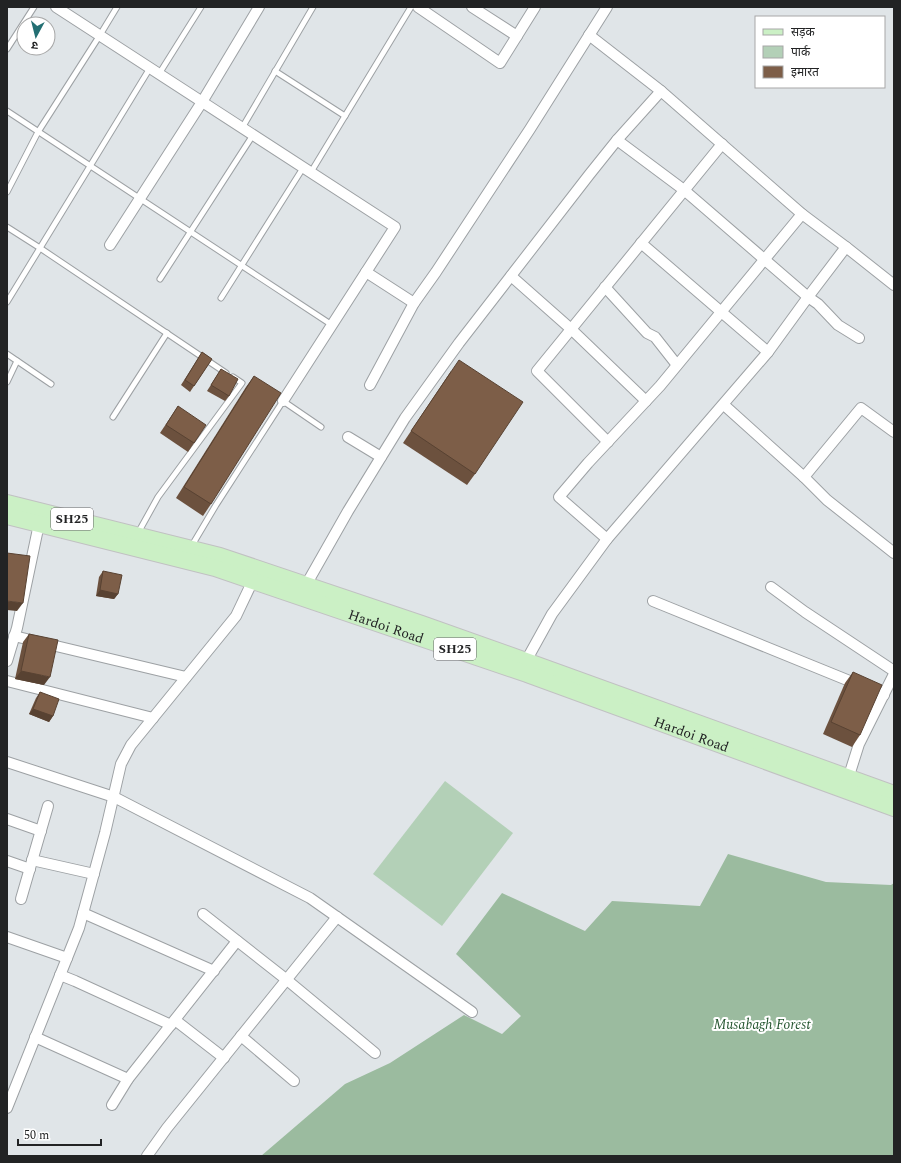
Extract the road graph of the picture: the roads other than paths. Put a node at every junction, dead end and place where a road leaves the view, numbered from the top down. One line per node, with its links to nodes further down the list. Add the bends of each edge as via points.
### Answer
1 (34, 7): 15 (lane)
2 (56, 7): 12 (street)
3 (116, 7): 12 (lane)
4 (201, 7): 18 (lane)
5 (259, 7): 20 (street)
6 (313, 7): 17 (lane)
7 (411, 7): 22 (lane)
8 (418, 7): 14 (street, via 500,63)
9 (472, 7): 14 (street)
10 (536, 7): 14 (street)
11 (607, 7): 13 (street)
12 (100, 35): 16 (street); 24 (lane)
13 (589, 35): 19 (street); 50 (street, via 526,136)
14 (517, 36)
15 (7, 49)
16 (150, 68): 18 (street); 28 (lane)
17 (276, 72): 22 (lane); 23 (lane)
18 (159, 74): 20 (street)
19 (661, 92): 26 (street); 27 (street)
20 (202, 102): 23 (street); 32 (street)
21 (7, 111): 24 (lane)
22 (345, 116): 29 (lane)
23 (242, 128): 25 (street)
24 (38, 132): 28 (lane); 31 (lane)
25 (253, 135): 29 (street); 35 (lane)
26 (617, 140): 30 (street); 43 (street)
27 (722, 144): 30 (street); 33 (street)
28 (90, 166): 32 (lane); 39 (lane)
29 (307, 170): 41 (lane); 42 (street, via 395,227)
30 (684, 190): 36 (street); 40 (street)
31 (7, 192)
32 (140, 199): 35 (lane); 37 (street)
33 (802, 214): 38 (street); 40 (street)
34 (7, 227): 39 (lane)
35 (190, 232): 41 (lane); 44 (lane)
36 (641, 243): 46 (street); 51 (street)
37 (110, 245)
38 (846, 247): 45 (street); 47 (street)
39 (40, 248): 49 (lane); 54 (lane)
40 (764, 260): 47 (street); 51 (street)
41 (242, 266): 48 (lane); 52 (lane)
42 (366, 272): 50 (street); 52 (street)
43 (511, 276): 53 (street); 71 (street, via 452,360 405,418)
44 (160, 279)
45 (894, 285)
46 (604, 287): 53 (street); 59 (street, via 647,333 654,337)
47 (808, 297): 55 (street, via 838,325); 56 (street)
48 (221, 298)
49 (7, 302)
50 (414, 303): 62 (street)
51 (721, 312): 56 (street); 59 (street)
52 (332, 325): 63 (street)
53 (571, 329): 64 (street); 70 (street, via 537,371)
54 (167, 333): 66 (lane); 76 (lane, via 242,383 158,497)
55 (859, 338)
56 (768, 352): 65 (street)
57 (7, 354): 58 (lane)
58 (17, 361): 60 (lane); 61 (lane)
59 (677, 365): 64 (street)
60 (7, 382)
61 (51, 384)
62 (370, 385)
63 (283, 401): 67 (lane); 79 (lane)
64 (646, 401): 70 (street)
65 (724, 405): 72 (street); 77 (street)
66 (113, 417)
67 (321, 427)
68 (894, 432): 72 (street, via 861,408)
69 (348, 437): 71 (street)
70 (608, 442): 77 (street, via 559,497)
71 (381, 456): 81 (street)
72 (804, 476): 78 (street, via 827,500)
73 (7, 503): 76 (main road, Hardoi Road / SH25)
74 (7, 516): 75 (main road, Hardoi Road / SH25)
75 (39, 524): 79 (main road, Hardoi Road / SH25); 84 (street)
76 (137, 535): 79 (main road, Hardoi Road / SH25)
77 (607, 539): 86 (street, via 552,614)
78 (894, 553)
79 (187, 554): 80 (main road, Hardoi Road / SH25, via 214,568)
80 (256, 575): 81 (main road, Hardoi Road / SH25); 85 (main road, Hardoi Road / SH25); 90 (street, via 236,616)
81 (306, 585): 85 (main road, Hardoi Road / SH25)
82 (771, 587): 88 (street)
83 (653, 601): 92 (street)
84 (14, 636): 87 (street); 90 (street)
85 (500, 658): 86 (main road, Hardoi Road / SH25); 95 (main road, Hardoi Road / SH25)
86 (526, 660): 95 (main road, Hardoi Road / SH25)
87 (7, 661)
88 (894, 671)
89 (894, 674): 92 (street)
90 (186, 676): 93 (street)
91 (7, 681): 93 (street)
92 (884, 695): 95 (street, via 859,744)
93 (153, 718): 97 (street, via 131,745 121,764)
94 (7, 762): 97 (street)
95 (847, 784): 96 (main road, Hardoi Road / SH25); 99 (main road, Hardoi Road / SH25)
96 (894, 794)
97 (114, 797): 104 (street); 108 (street, via 310,898)
98 (48, 806): 101 (street)
99 (894, 808)
100 (7, 819): 101 (street)
101 (41, 831): 103 (street)
102 (7, 861): 103 (street)
103 (31, 864): 104 (street); 105 (street)
104 (94, 874): 106 (street)
105 (21, 899)
106 (83, 913): 111 (street); 112 (street)
107 (202, 914): 110 (street)
108 (337, 917): 114 (street); 115 (street)
109 (7, 937): 111 (street)
110 (237, 941): 112 (street); 114 (street)
111 (67, 958): 113 (street)
112 (214, 971): 116 (street)
113 (60, 975): 116 (street); 118 (street)
114 (287, 980): 117 (street); 119 (street)
115 (472, 1012)
116 (173, 1022): 120 (street); 121 (street)
117 (241, 1036): 120 (street); 122 (street)
118 (35, 1037): 121 (street); 124 (street)
119 (375, 1053)
120 (224, 1058): 125 (street)
121 (128, 1079): 123 (street)
122 (294, 1081)
123 (112, 1105)
124 (7, 1108)
125 (147, 1156)

